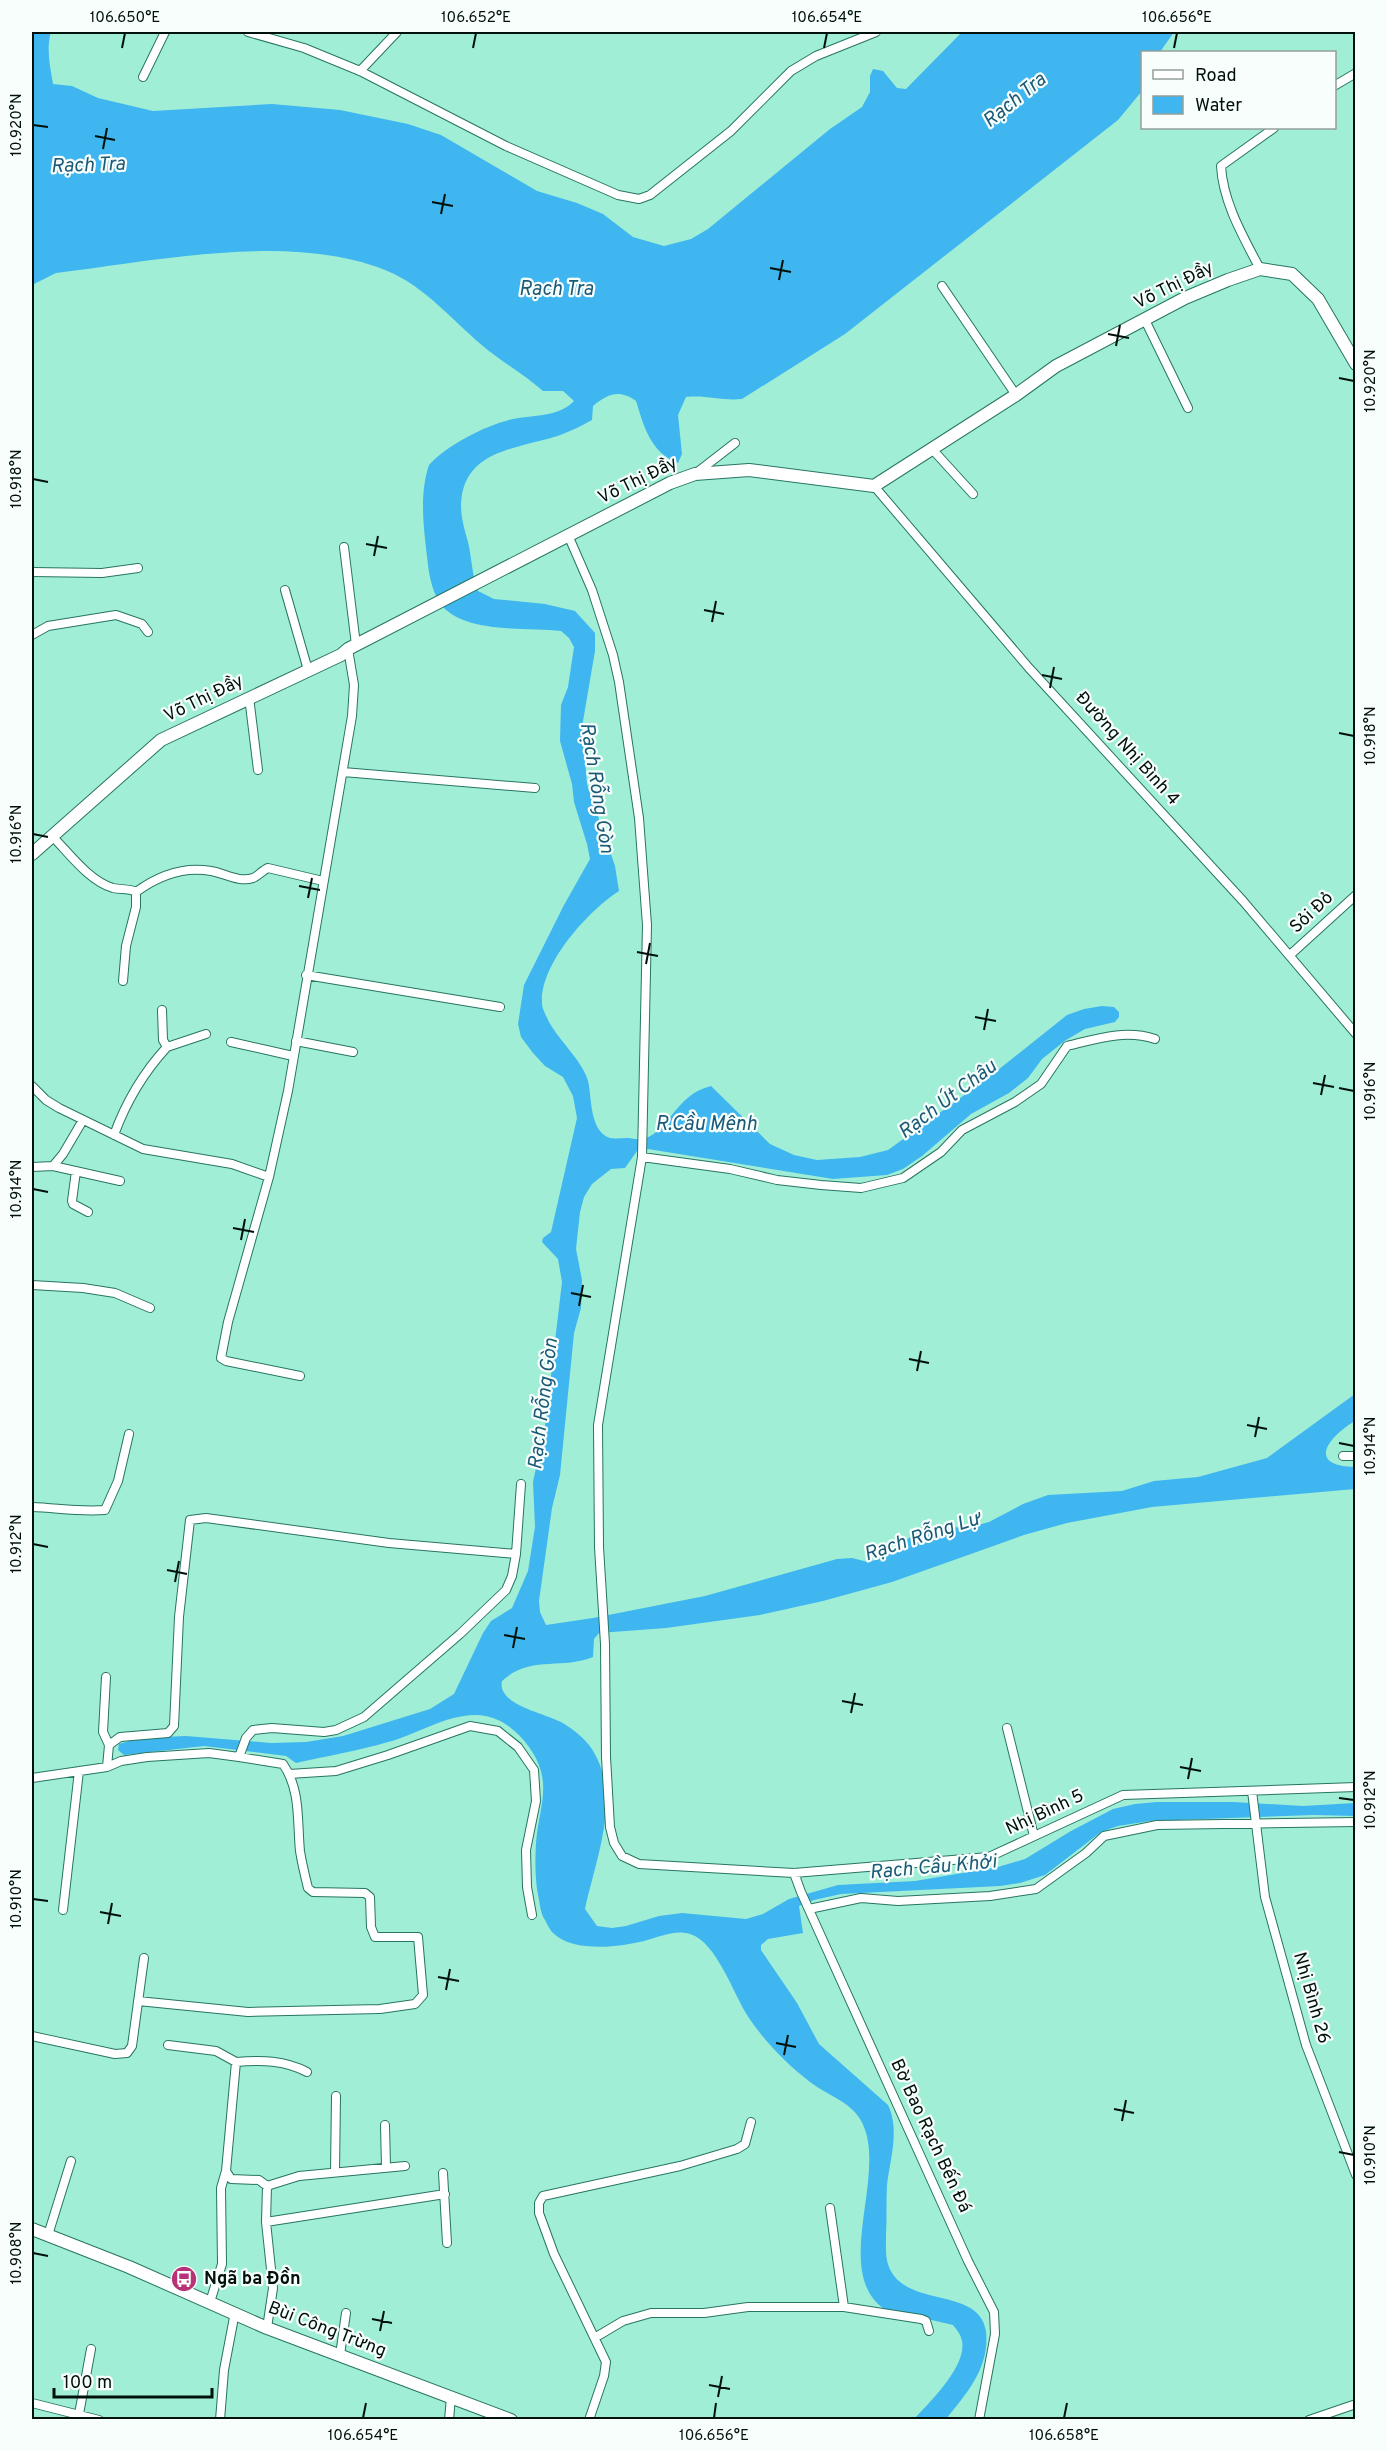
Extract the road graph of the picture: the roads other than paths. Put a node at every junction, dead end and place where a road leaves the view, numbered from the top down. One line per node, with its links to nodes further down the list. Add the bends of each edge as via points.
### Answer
1 (165, 32): 7 (street)
2 (248, 32): 5 (street, via 304,48)
3 (397, 32): 5 (street)
4 (876, 32): 5 (street, via 790,71 731,131 663,186 639,199 618,195 506,146)
5 (360, 71)
6 (1356, 73): 8 (street)
7 (143, 77)
8 (1336, 85)
9 (1273, 129): 10 (street, via 1221,166 1222,182 1239,228)
10 (1260, 269): 12 (street, Võ Thị Đầy, via 1185,298); 13 (street, Võ Thị Đầy, via 1292,274 1318,300)
11 (942, 286): 14 (street)
12 (1145, 320): 14 (street, Võ Thị Đầy, via 1056,366); 15 (street)
13 (1356, 364)
14 (1016, 395): 17 (street, Võ Thị Đầy)
15 (1188, 408)
16 (735, 443): 18 (street)
17 (932, 449): 19 (street, Võ Thị Đầy); 20 (street)
18 (695, 474): 19 (street, Võ Thị Đầy, via 749,470); 21 (street, Võ Thị Đầy)
19 (874, 486): 39 (street, Đường Nhị Bình 4, via 1029,668)
20 (973, 494)
21 (568, 536): 28 (street, Võ Thị Đầy); 55 (street, via 592,590 613,655 639,818 647,925)
22 (344, 547): 28 (street)
23 (138, 568): 24 (street, via 102,573)
24 (32, 572)
25 (285, 590): 29 (street)
26 (148, 632): 27 (street, via 142,624 116,615 48,626)
27 (32, 635)
28 (352, 647): 29 (street, Võ Thị Đầy); 32 (street, via 352,716)
29 (308, 670): 30 (street, Võ Thị Đầy)
30 (249, 697): 31 (street); 34 (street, Võ Thị Đầy, via 161,740)
31 (258, 770)
32 (343, 772): 33 (street); 36 (street)
33 (535, 788)
34 (52, 836): 35 (street, Võ Thị Đầy); 37 (street, via 98,880 113,888)
35 (32, 854)
36 (323, 881): 37 (street, via 268,868 253,879 193,870 170,873); 40 (street)
37 (136, 892): 41 (street)
38 (1356, 896): 39 (street, Sỏi Đỏ)
39 (1290, 955): 45 (street, Đường Nhị Bình 4)
40 (306, 975): 42 (street); 47 (street)
41 (123, 981)
42 (500, 1007)
43 (162, 1010): 49 (street, via 163,1040)
44 (206, 1034): 49 (street)
45 (1356, 1034)
46 (1155, 1039): 55 (street, via 1138,1033 1067,1046 1041,1084 1015,1102 962,1130 941,1152 903,1178 861,1188 777,1180)
47 (296, 1041): 50 (street); 51 (street)
48 (231, 1042): 51 (street)
49 (167, 1047): 54 (street, via 124,1108)
50 (353, 1052)
51 (293, 1056): 59 (street)
52 (32, 1086): 53 (street, via 46,1100)
53 (83, 1119): 54 (street); 56 (street)
54 (114, 1135): 59 (street, via 143,1149 232,1164)
55 (642, 1154): 84 (street, Nhị Bình 5, via 598,1425 610,1827 622,1856 639,1864)
56 (53, 1166): 57 (street); 58 (street)
57 (32, 1167)
58 (75, 1171): 60 (street); 61 (street, via 72,1201)
59 (269, 1177): 64 (street, via 221,1358)
60 (120, 1182)
61 (88, 1212)
62 (32, 1285): 63 (street, via 115,1293)
63 (150, 1308)
64 (300, 1376)
65 (129, 1434): 69 (street, via 118,1480 105,1510 78,1512)
66 (1343, 1456): 67 (street)
67 (1356, 1456)
68 (521, 1484): 70 (street)
69 (32, 1507)
70 (516, 1554): 73 (street, via 388,1544 206,1518 190,1520 179,1617 174,1726 168,1733 120,1737); 74 (street, via 506,1590 364,1716 324,1732 253,1730)
71 (106, 1677): 73 (street, via 103,1732)
72 (1007, 1728): 83 (street)
73 (109, 1745): 75 (street)
74 (240, 1754): 75 (street, via 138,1758); 77 (street, via 283,1764)
75 (107, 1767): 76 (street)
76 (79, 1771): 78 (street); 86 (street)
77 (289, 1774): 87 (street, via 336,1772 470,1726 498,1731 518,1747 534,1770 536,1801 526,1850); 89 (street, via 299,1811 300,1851 308,1888 313,1892 365,1893 370,1897 375,1937 418,1937 423,1995 415,2004 380,2009 248,2012)
78 (32, 1778)
79 (1356, 1787): 80 (street, Nhị Bình 5)
80 (1253, 1794): 82 (street, Nhị Bình 26); 83 (street, Nhị Bình 5, via 1123,1795)
81 (1356, 1821): 82 (street)
82 (1255, 1823): 85 (street, via 1157,1825 1104,1836 1036,1889 898,1901 861,1898); 103 (street, Nhị Bình 26, via 1265,1897 1306,2045)
83 (1034, 1836): 84 (street, Nhị Bình 5, via 989,1857)
84 (794, 1873): 85 (street, Bờ Bao Rạch Bến Đá)
85 (808, 1907): 129 (street, Bờ Bao Rạch Bến Đá, via 994,2312 995,2334)
86 (63, 1910)
87 (532, 1915)
88 (144, 1958): 89 (street)
89 (138, 2001): 90 (street, via 132,2046 127,2053 115,2054)
90 (32, 2036)
91 (168, 2045): 92 (street, via 216,2050)
92 (236, 2062): 93 (street, via 291,2064); 100 (street)
93 (307, 2072)
94 (336, 2096): 101 (street)
95 (751, 2122): 117 (street, via 745,2144 737,2149 680,2166 543,2196 539,2213 554,2254)
96 (385, 2125): 99 (street)
97 (71, 2161): 109 (street)
98 (405, 2166): 99 (street)
99 (386, 2167): 101 (street)
100 (226, 2171): 104 (street, via 231,2180 259,2180); 111 (street, via 221,2188 222,2264)
101 (335, 2172): 104 (street, via 298,2176)
102 (443, 2173): 105 (street)
103 (1356, 2175)
104 (267, 2186): 107 (street)
105 (445, 2194): 107 (street); 110 (street)
106 (830, 2208): 112 (street)
107 (266, 2222): 115 (street, via 273,2288)
108 (32, 2229): 109 (street, Bùi Công Trừng)
109 (48, 2235): 111 (street, Bùi Công Trừng)
110 (447, 2243)
111 (210, 2302): 113 (street, Bùi Công Trừng)
112 (844, 2307): 116 (street, via 921,2319 926,2321); 117 (street, via 651,2313 622,2321)
113 (235, 2312): 115 (street, Bùi Công Trừng); 125 (street)
114 (346, 2313): 119 (street)
115 (267, 2328): 119 (street, Bùi Công Trừng)
116 (929, 2331)
117 (596, 2337): 128 (street, via 606,2362)
118 (91, 2349): 123 (street)
119 (340, 2355): 120 (street, Bùi Công Trừng)
120 (451, 2397): 126 (street); 127 (street, Bùi Công Trừng)
121 (32, 2403): 123 (street)
122 (1356, 2404): 130 (street)
123 (79, 2414): 124 (street)
124 (99, 2420)
125 (220, 2420)
126 (449, 2420)
127 (511, 2420)
128 (589, 2420)
129 (979, 2420)
130 (1309, 2420)

